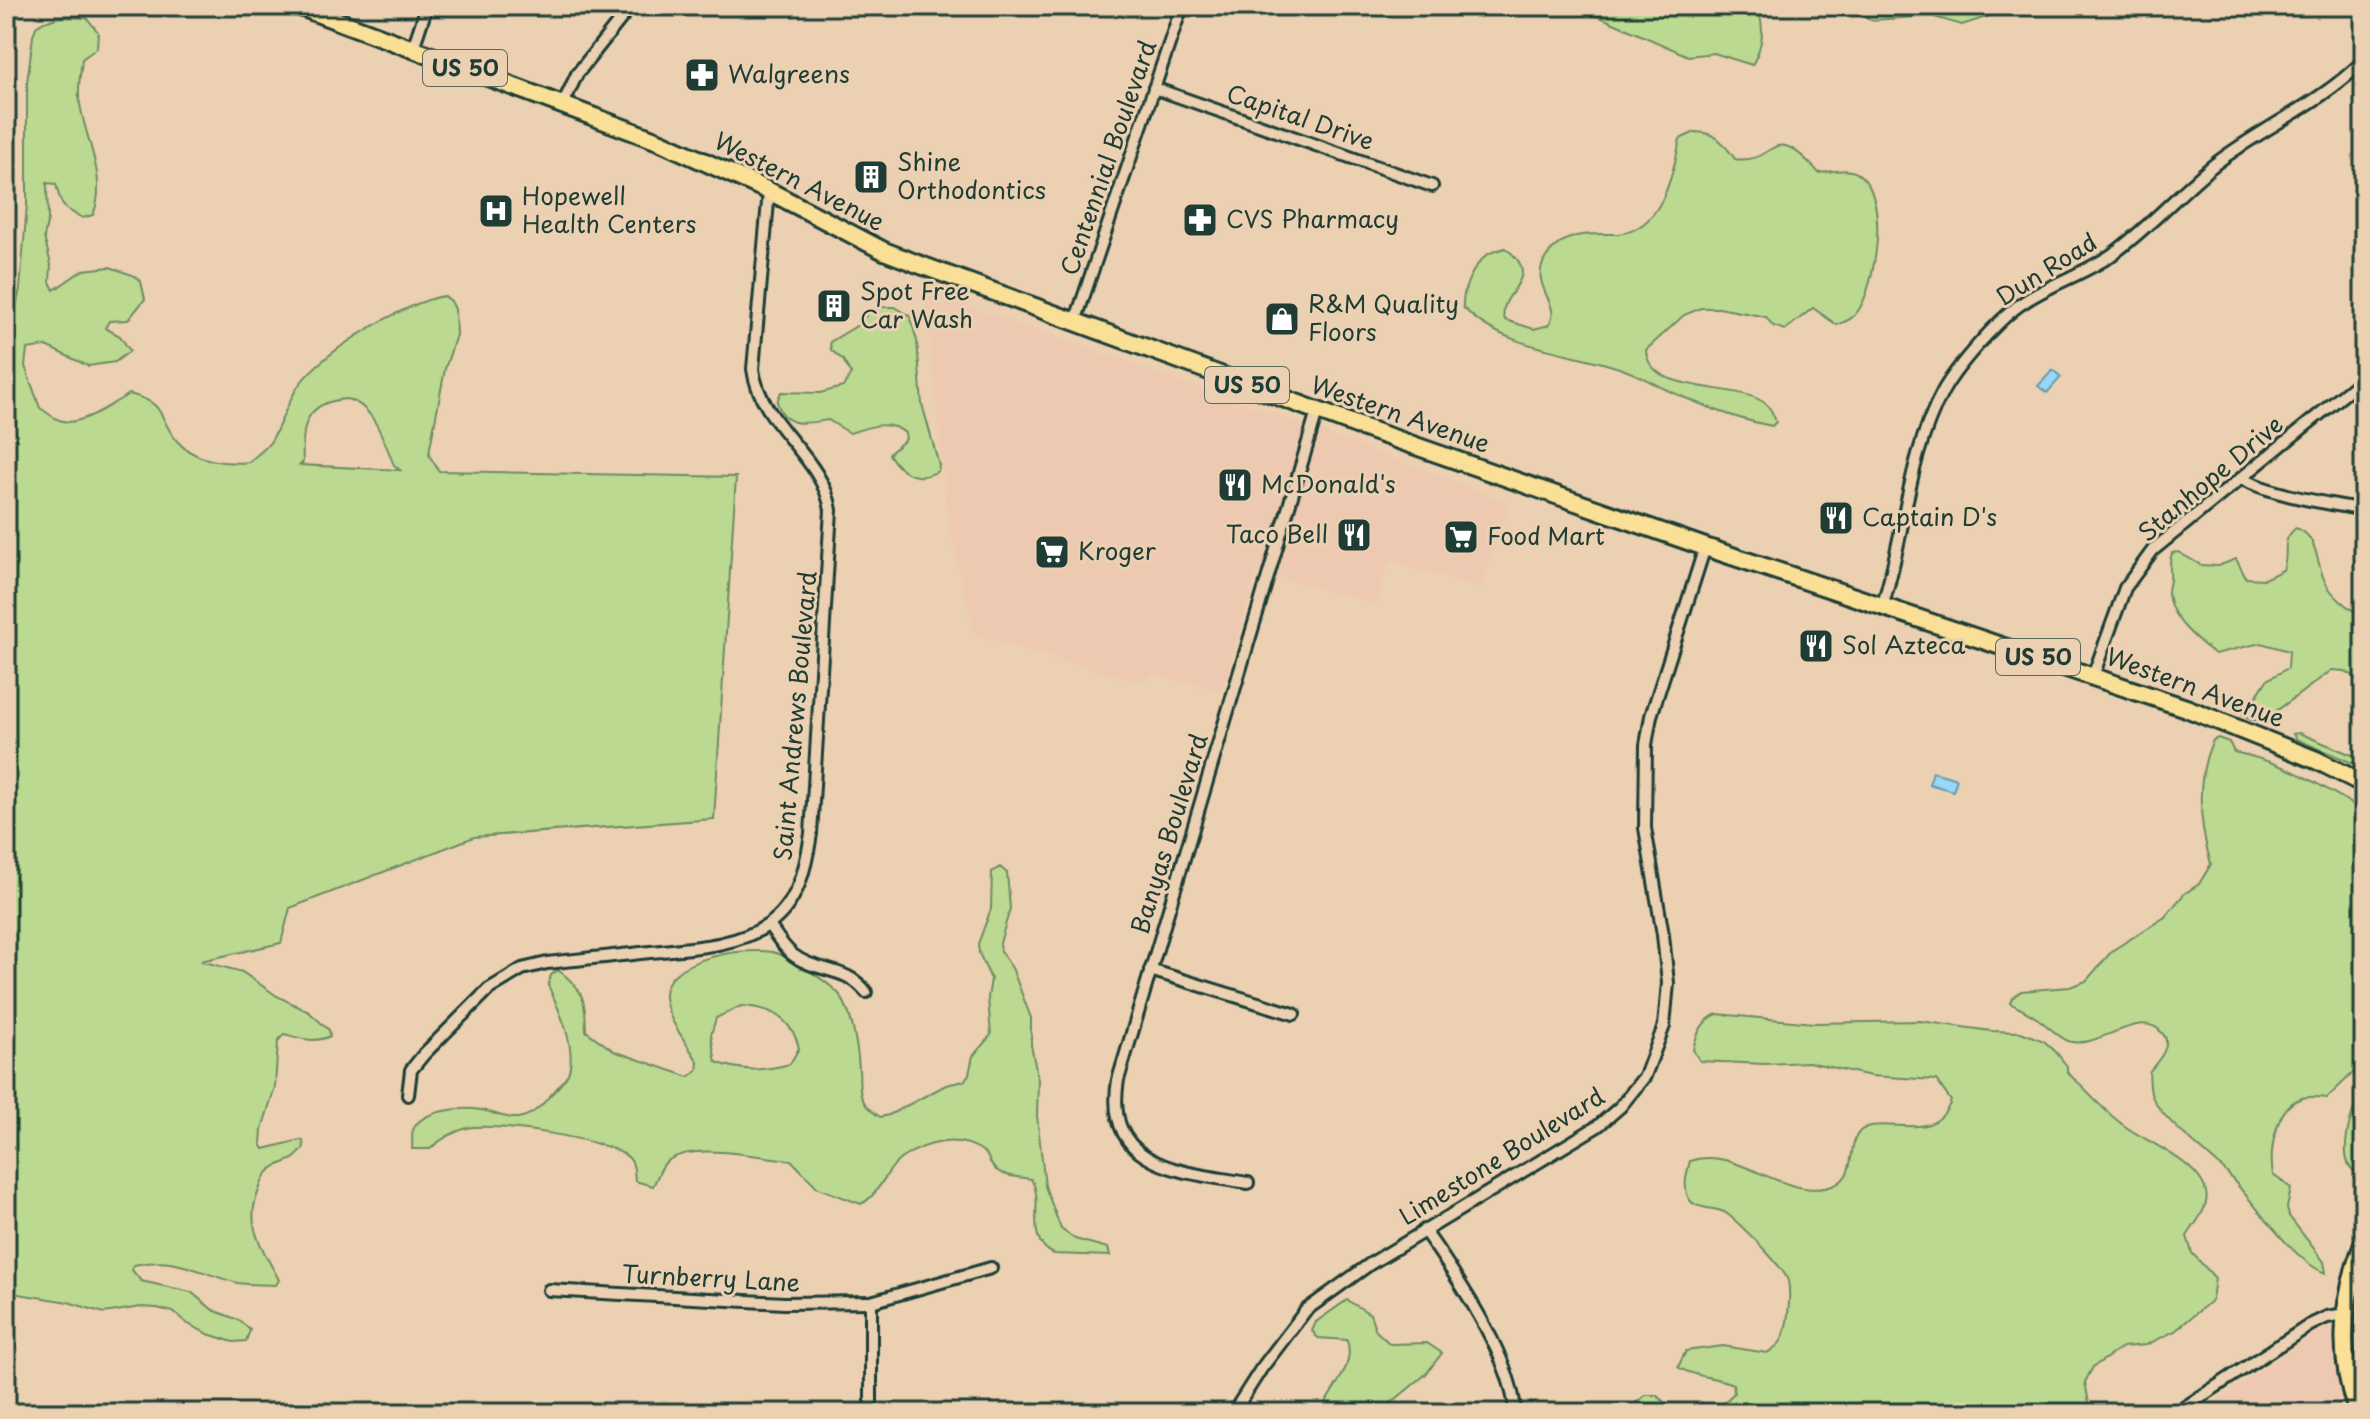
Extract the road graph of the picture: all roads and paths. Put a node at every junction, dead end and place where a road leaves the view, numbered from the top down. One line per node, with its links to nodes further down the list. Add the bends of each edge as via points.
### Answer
1 (298, 6): 5 (main road, Western Avenue / US 50)
2 (427, 6): 5 (street)
3 (631, 6): 8 (street, via 577,74)
4 (1182, 6): 7 (street, Centennial Boulevard)
5 (413, 48): 8 (main road, Western Avenue / US 50)
6 (2364, 60): 17 (street, Dun Road, via 2217,163 2108,257 2016,307 1973,353 1945,387 1929,422)
7 (1154, 88): 9 (street, Capital Drive); 11 (street, Centennial Boulevard)
8 (563, 104): 10 (main road, Western Avenue / US 50)
9 (1432, 186)
10 (769, 191): 11 (main road, Western Avenue / US 50, via 884,251); 20 (street, Saint Andrews Boulevard, via 755,387 825,486 831,510 808,854 796,892)
11 (1075, 322): 13 (main road, Western Avenue / US 50)
12 (2364, 378): 14 (street, Stanhope Drive)
13 (1317, 412): 16 (main road, Western Avenue / US 50); 21 (street, Banyas Boulevard)
14 (2242, 479): 15 (street, via 2289,496); 18 (street, Stanhope Drive, via 2153,550 2137,570 2125,588)
15 (2364, 510)
16 (1705, 547): 17 (main road, Western Avenue / US 50); 26 (street, Limestone Boulevard, via 1646,745 1645,828 1668,983 1664,1026 1652,1063 1636,1089 1598,1126)
17 (1882, 607): 18 (main road, Western Avenue / US 50)
18 (2093, 676): 19 (main road, Western Avenue / US 50, via 2248,732)
19 (2364, 784)
20 (769, 925): 22 (street, via 794,956 845,973); 24 (street, Saint Andrews Boulevard, via 706,946 522,969 489,989 424,1054 411,1070)
21 (1150, 970): 23 (street); 25 (street, Banyas Boulevard, via 1114,1101 1121,1129 1136,1151 1168,1169)
22 (866, 992)
23 (1294, 1014)
24 (408, 1095)
25 (1248, 1183)
26 (1424, 1230): 35 (street, Limestone Boulevard, via 1306,1310); 36 (street, via 1494,1341)
27 (2364, 1242): 31 (main road)
28 (991, 1268): 30 (street, Turnberry Lane)
29 (549, 1290): 30 (street, Turnberry Lane, via 784,1303)
30 (871, 1302): 34 (street)
31 (2345, 1314): 37 (street, via 2310,1325); 38 (main road, via 2347,1375)
32 (123, 1413): 33 (street)
33 (134, 1413)
34 (871, 1413)
35 (1233, 1413)
36 (1515, 1413)
37 (2176, 1413)
38 (2358, 1413)

